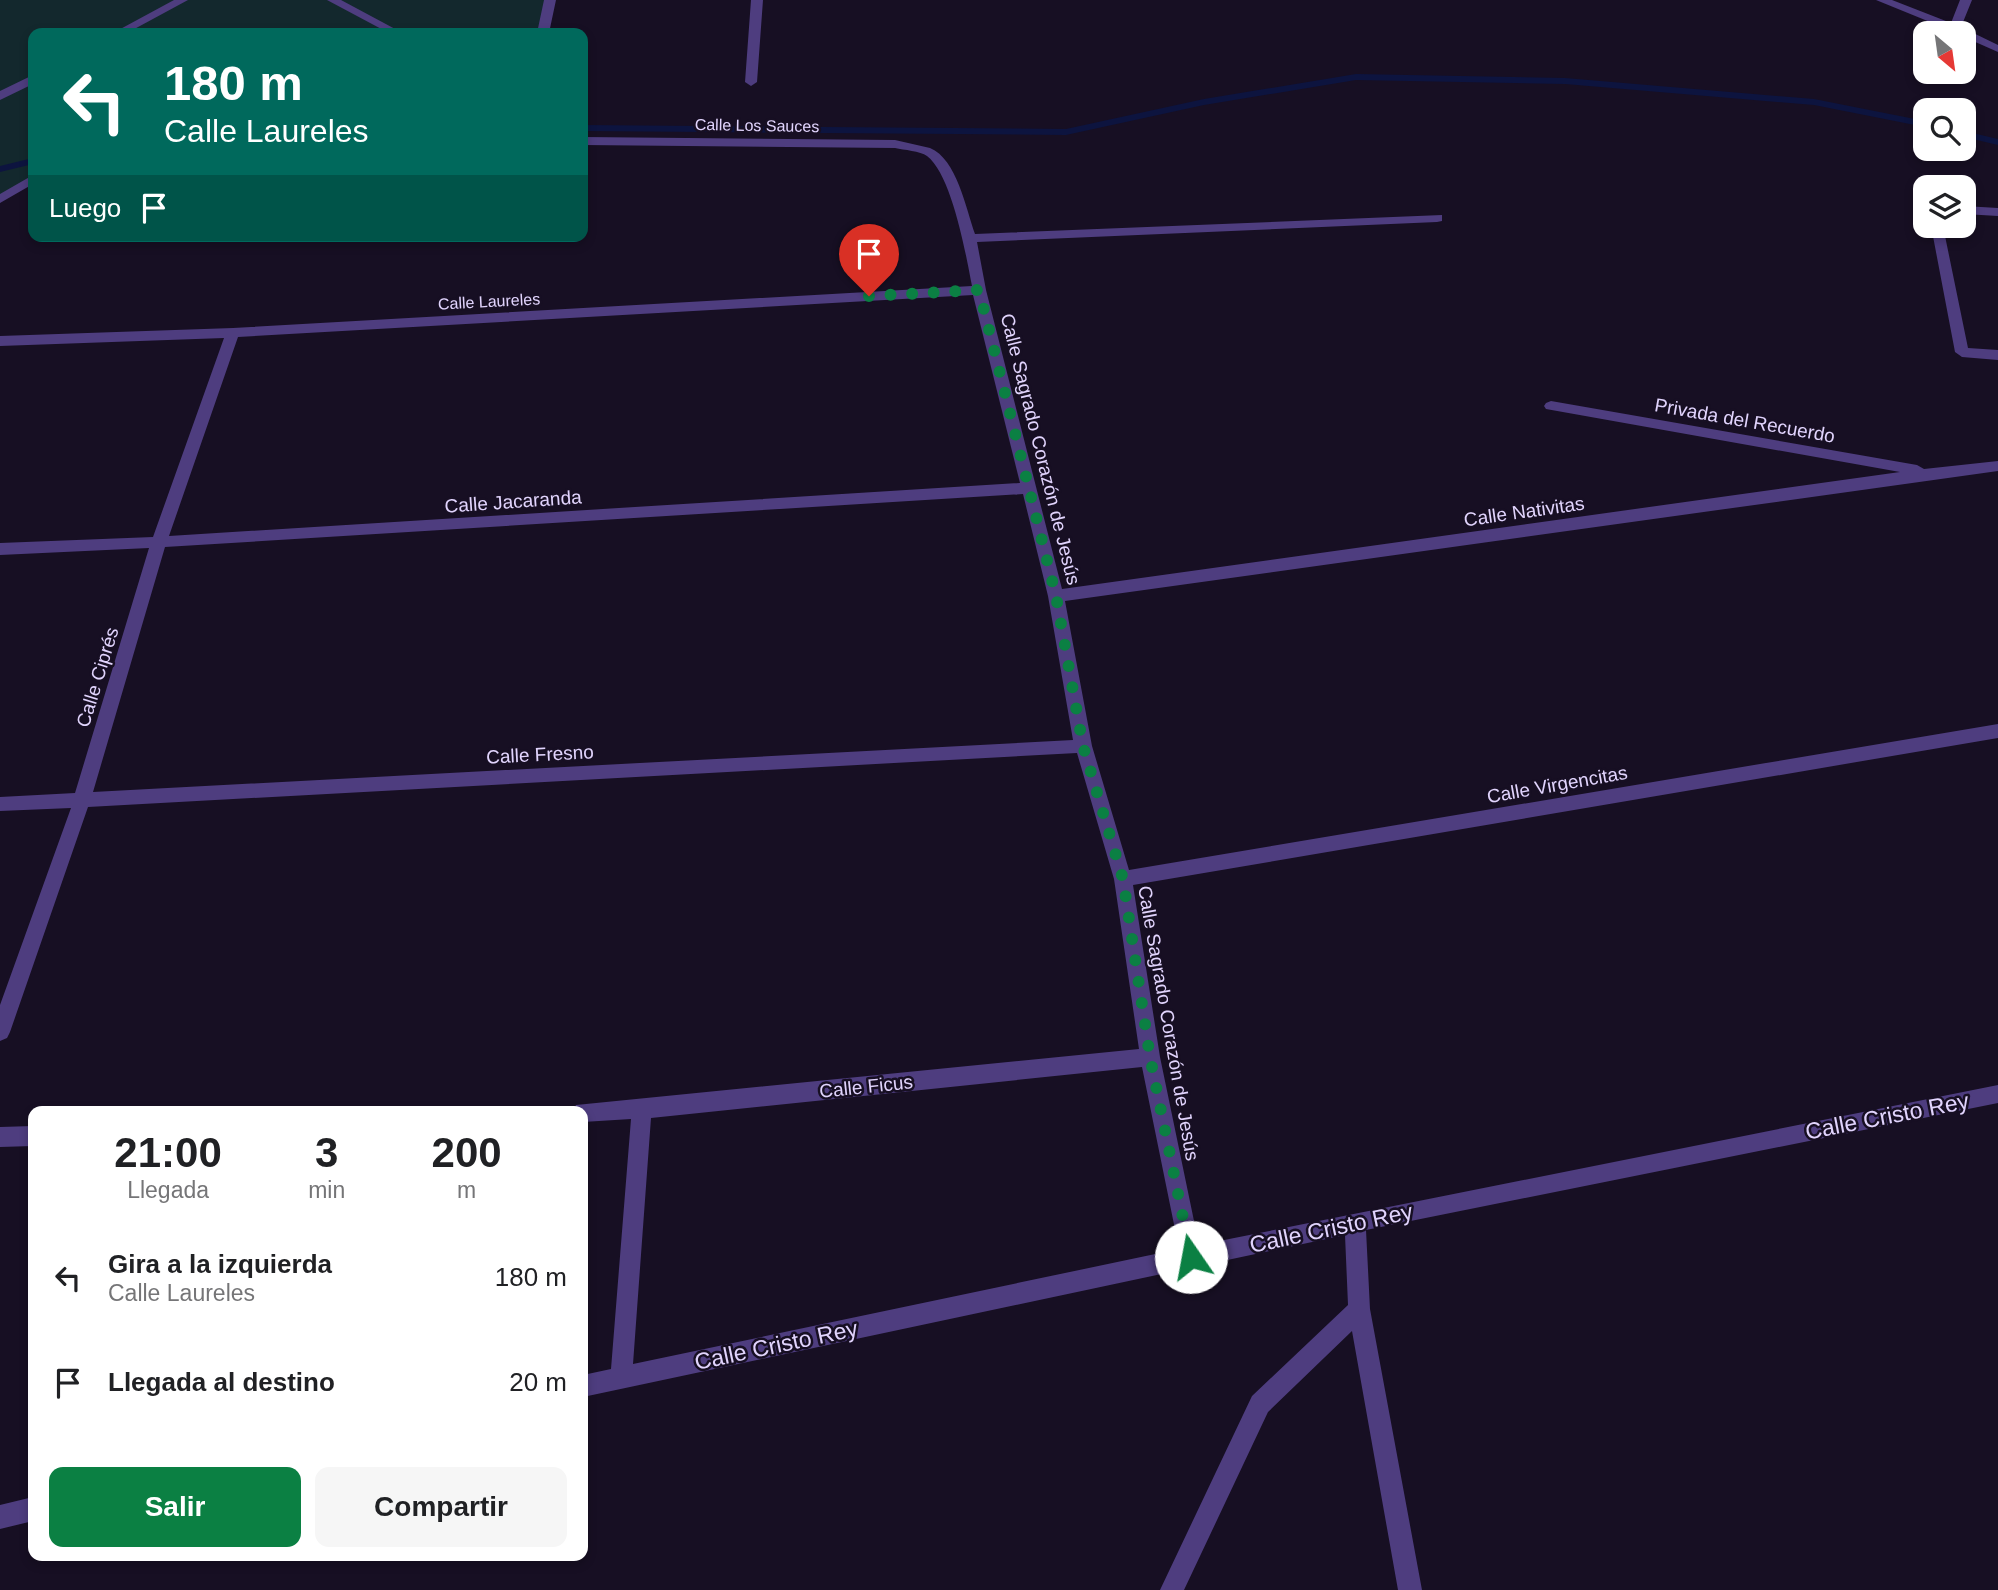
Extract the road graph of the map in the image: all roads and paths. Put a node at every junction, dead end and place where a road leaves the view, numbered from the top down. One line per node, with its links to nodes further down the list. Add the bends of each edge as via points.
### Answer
1 (182, 0): 9 (street)
2 (333, 0): 10 (street)
3 (550, 0): 11 (street)
4 (757, 0): 15 (street)
5 (1882, 0): 7 (street)
6 (1966, 0): 8 (street)
7 (1935, 21)
8 (1958, 21)
9 (129, 28)
10 (387, 28)
11 (544, 28)
12 (1976, 39): 13 (street)
13 (1998, 49)
14 (28, 82): 16 (street)
15 (751, 82)
16 (0, 96)
17 (588, 141): 18 (street, Calle Los Sauces, via 895,144)
18 (930, 152): 24 (street, Calle Sagrado Corazón de Jesús, via 945,169)
19 (28, 181): 20 (street)
20 (5, 196)
21 (1976, 211): 22 (street)
22 (1998, 212)
23 (1437, 218): 24 (street)
24 (970, 238): 26 (street, Calle Sagrado Corazón de Jesús)
25 (1939, 238): 29 (street, via 1962,352)
26 (979, 290): 27 (street, Calle Laureles); 33 (street, Calle Sagrado Corazón de Jesús)
27 (233, 333): 28 (street, Calle Laureles); 34 (street, Calle Ciprés)
28 (0, 341)
29 (1998, 355)
30 (1551, 406): 32 (street, Privada del Recuerdo)
31 (1998, 466): 32 (street, Calle Nativitas)
32 (1933, 473): 36 (street, Calle Nativitas)
33 (1028, 488): 34 (street, Calle Jacaranda); 36 (street, Calle Sagrado Corazón de Jesús)
34 (159, 542): 35 (street, Calle Jacaranda); 39 (street, Calle Ciprés)
35 (0, 549)
36 (1056, 596): 38 (street, Calle Sagrado Corazón de Jesús)
37 (1998, 730): 41 (street, Calle Virgencitas)
38 (1083, 746): 39 (street, Calle Fresno); 41 (street, Calle Sagrado Corazón de Jesús)
39 (82, 800): 40 (street, Calle Fresno); 42 (street, Calle Ciprés)
40 (0, 804)
41 (1123, 879): 43 (street, Calle Sagrado Corazón de Jesús)
42 (0, 1032)
43 (1150, 1057): 45 (street, Calle Ficus); 50 (street, Calle Sagrado Corazón de Jesús)
44 (1998, 1094): 49 (street, Calle Cristo Rey)
45 (642, 1109): 46 (street, Calle Ficus); 52 (street)
46 (588, 1112)
47 (28, 1136): 48 (street)
48 (0, 1137)
49 (1355, 1222): 50 (street, Calle Cristo Rey); 51 (street)
50 (1191, 1257): 52 (street, Calle Cristo Rey)
51 (1359, 1309): 56 (street, via 1260,1404); 57 (street)
52 (621, 1377): 53 (street, Calle Cristo Rey)
53 (588, 1385)
54 (28, 1510): 55 (street)
55 (0, 1517)
56 (1172, 1590)
57 (1409, 1590)

